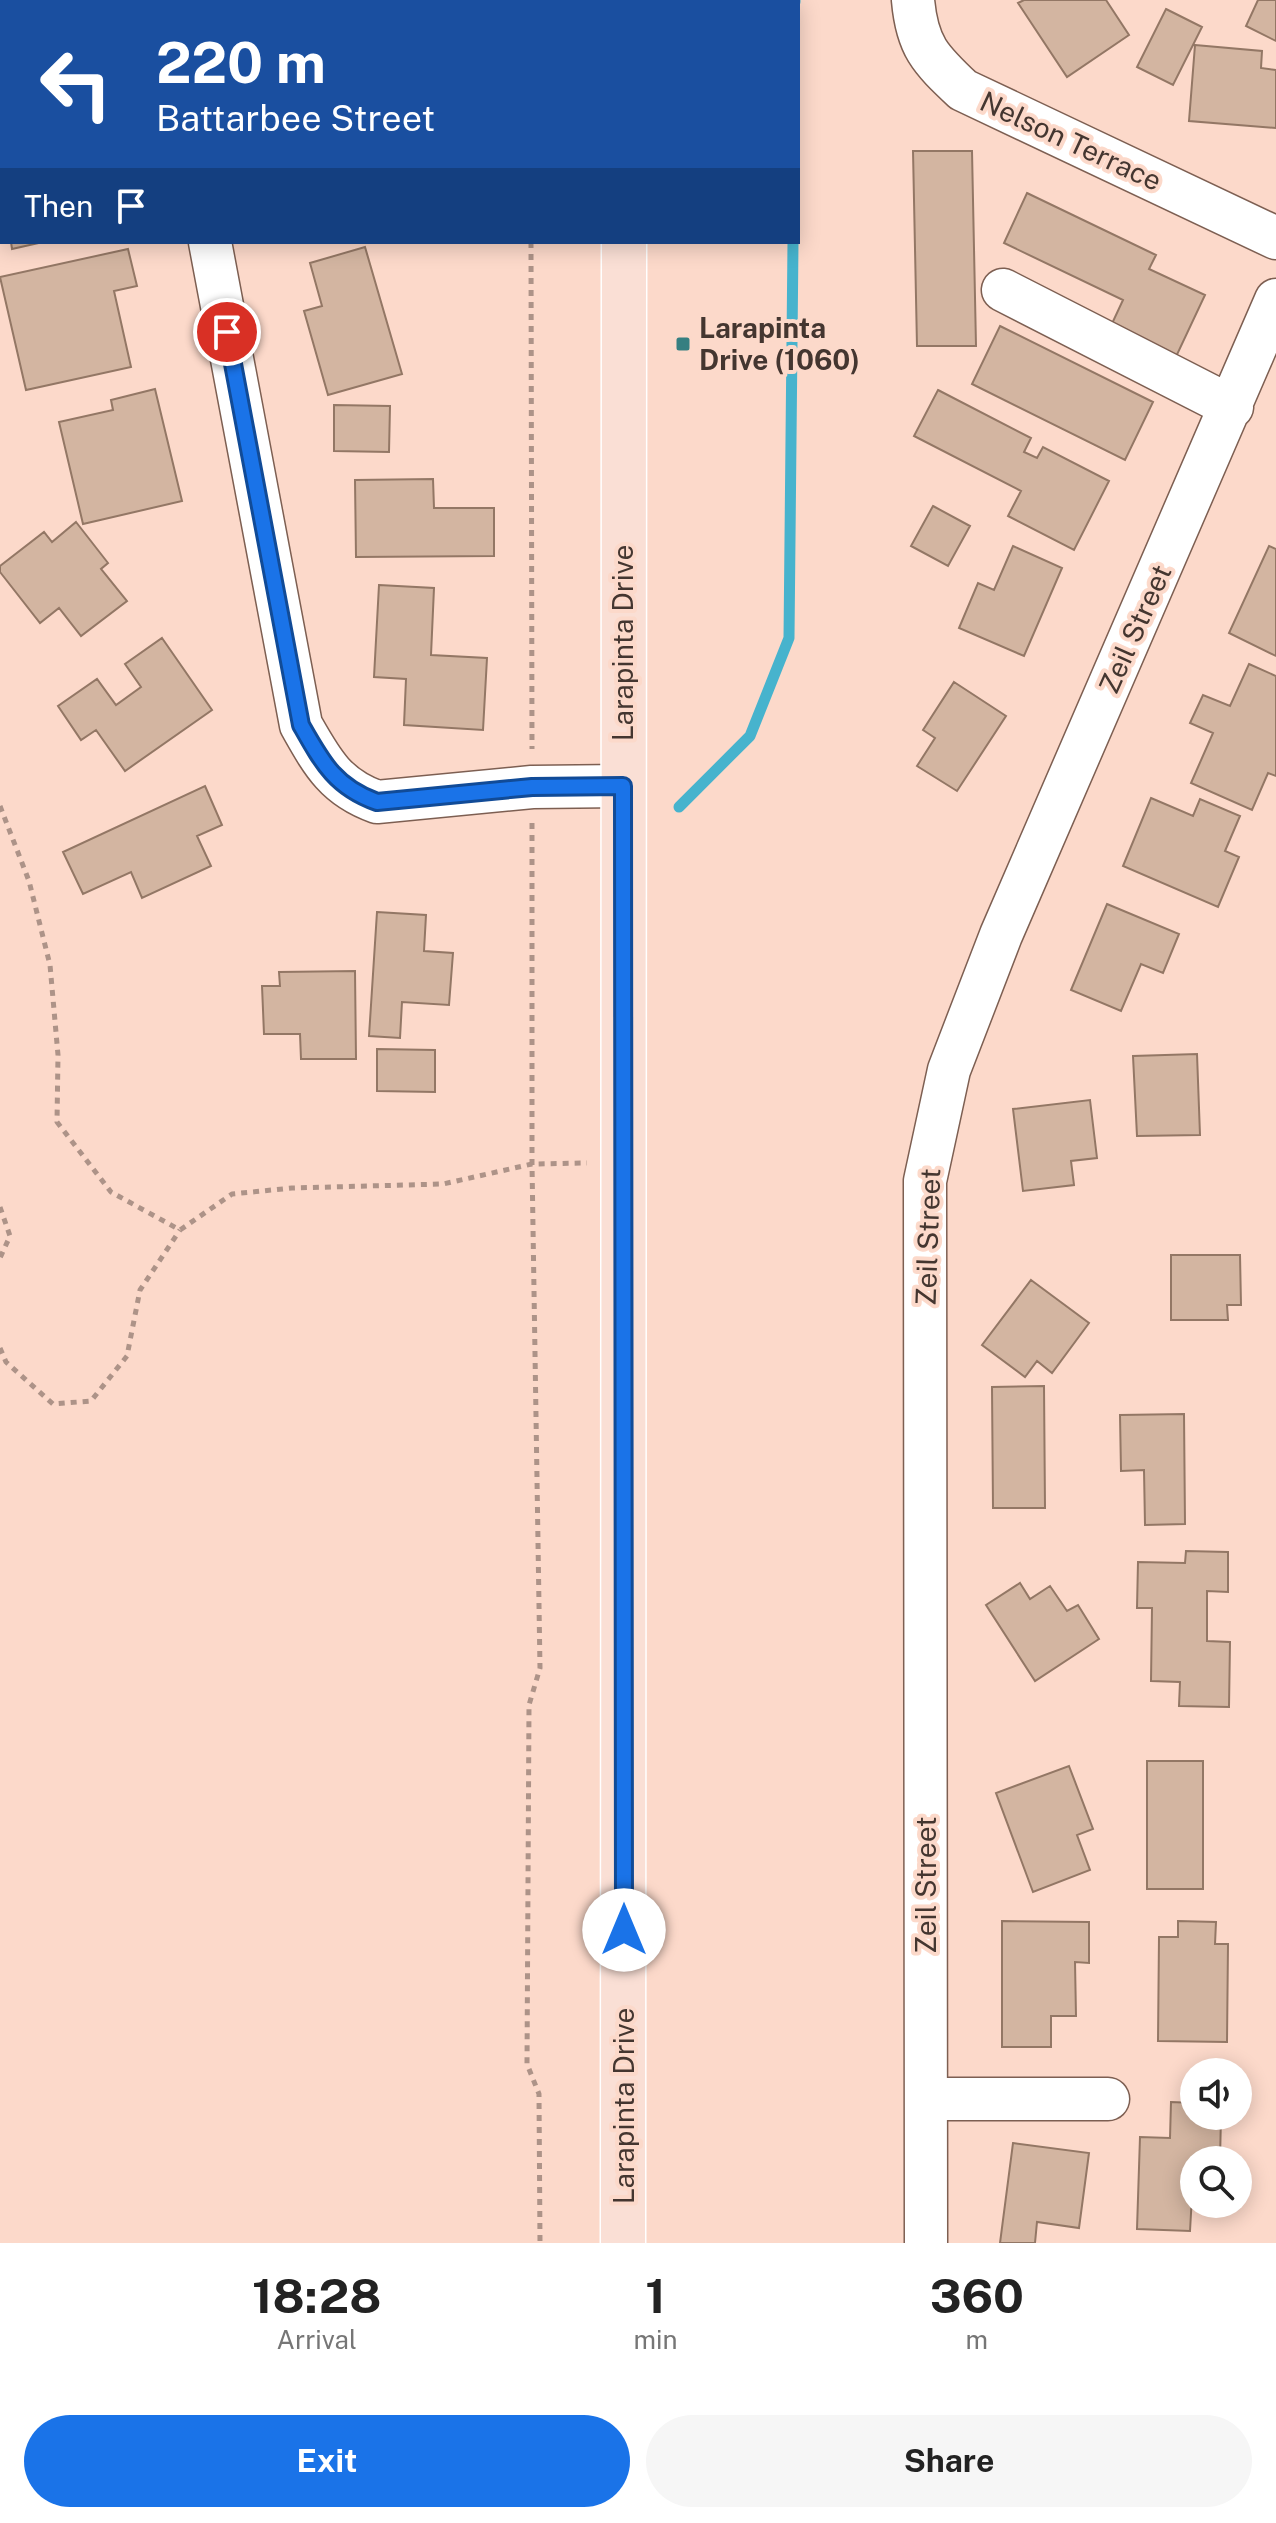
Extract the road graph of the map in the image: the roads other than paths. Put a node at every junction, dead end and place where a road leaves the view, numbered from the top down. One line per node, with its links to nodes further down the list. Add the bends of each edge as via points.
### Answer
1 (913, 0): 2 (street, Nelson Terrace, via 916,32 936,64 963,90)
2 (1276, 238)
3 (210, 244): 8 (street, via 301,725 325,767 353,793 377,802 532,787)
4 (624, 244): 8 (main road, Larapinta Drive)
5 (1003, 290): 7 (street)
6 (1276, 300): 7 (street, Zeil Street)
7 (1232, 407): 9 (street, Zeil Street, via 996,949 949,1070 925,1181)
8 (623, 786): 11 (main road, Larapinta Drive)
9 (926, 2099): 10 (street); 12 (street, Zeil Street)
10 (1108, 2099)
11 (623, 2243)
12 (926, 2243)

